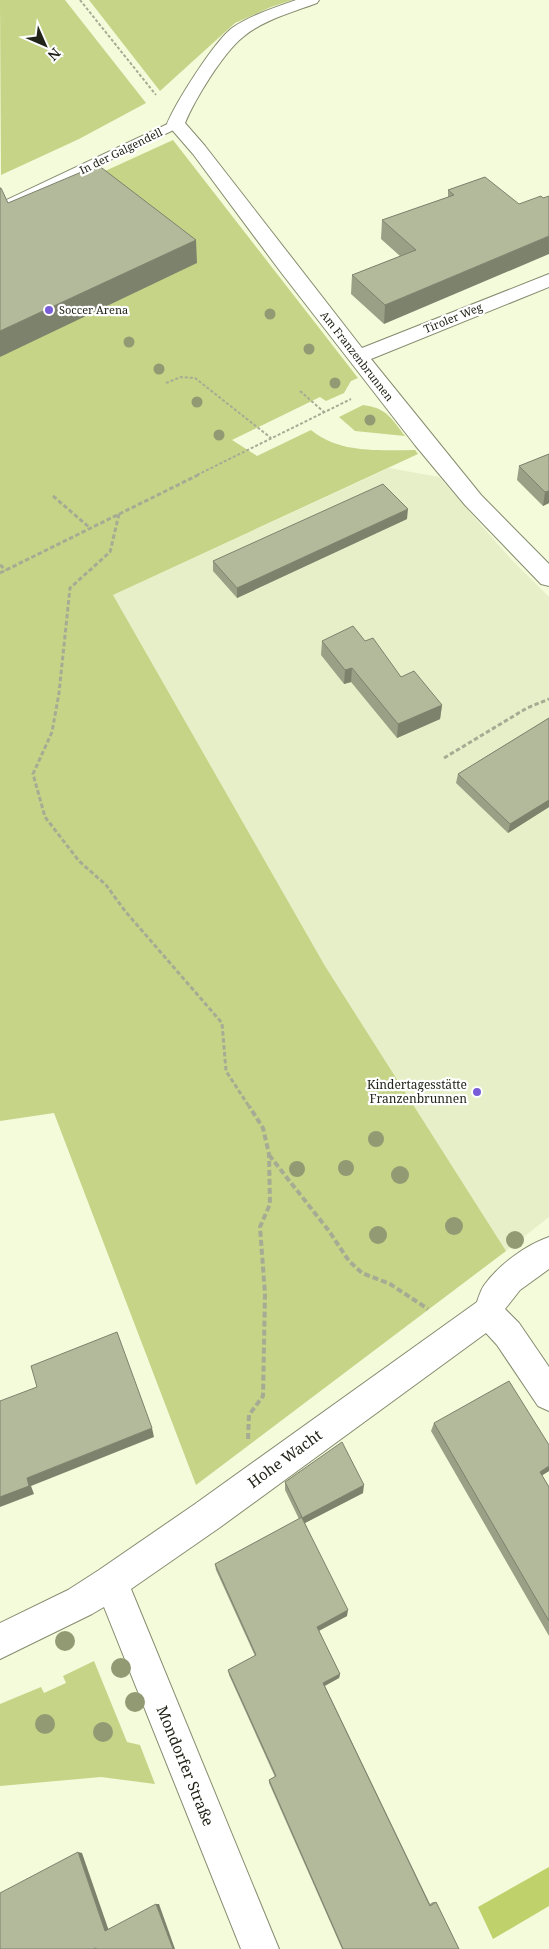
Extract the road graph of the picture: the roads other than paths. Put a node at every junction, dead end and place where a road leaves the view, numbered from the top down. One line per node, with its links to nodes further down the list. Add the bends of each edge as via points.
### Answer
1 (311, 0): 2 (street, via 267,16 238,32 225,44)
2 (179, 117): 3 (lane, In der Galgendell); 5 (street, Am Franzenbrunnen, via 199,150 287,268)
3 (0, 208)
4 (549, 280): 5 (street, Tiroler Weg)
5 (358, 357): 6 (street, Am Franzenbrunnen, via 473,500)
6 (549, 578)
7 (549, 1251): 8 (street, Hohe Wacht, via 509,1280 495,1296)
8 (488, 1313): 9 (street, via 508,1334); 10 (street, Hohe Wacht, via 208,1516)
9 (549, 1395)
10 (111, 1582): 11 (street, Hohe Wacht, via 80,1602); 12 (street, Mondorfer Straße)
11 (0, 1641)
12 (260, 1949)

